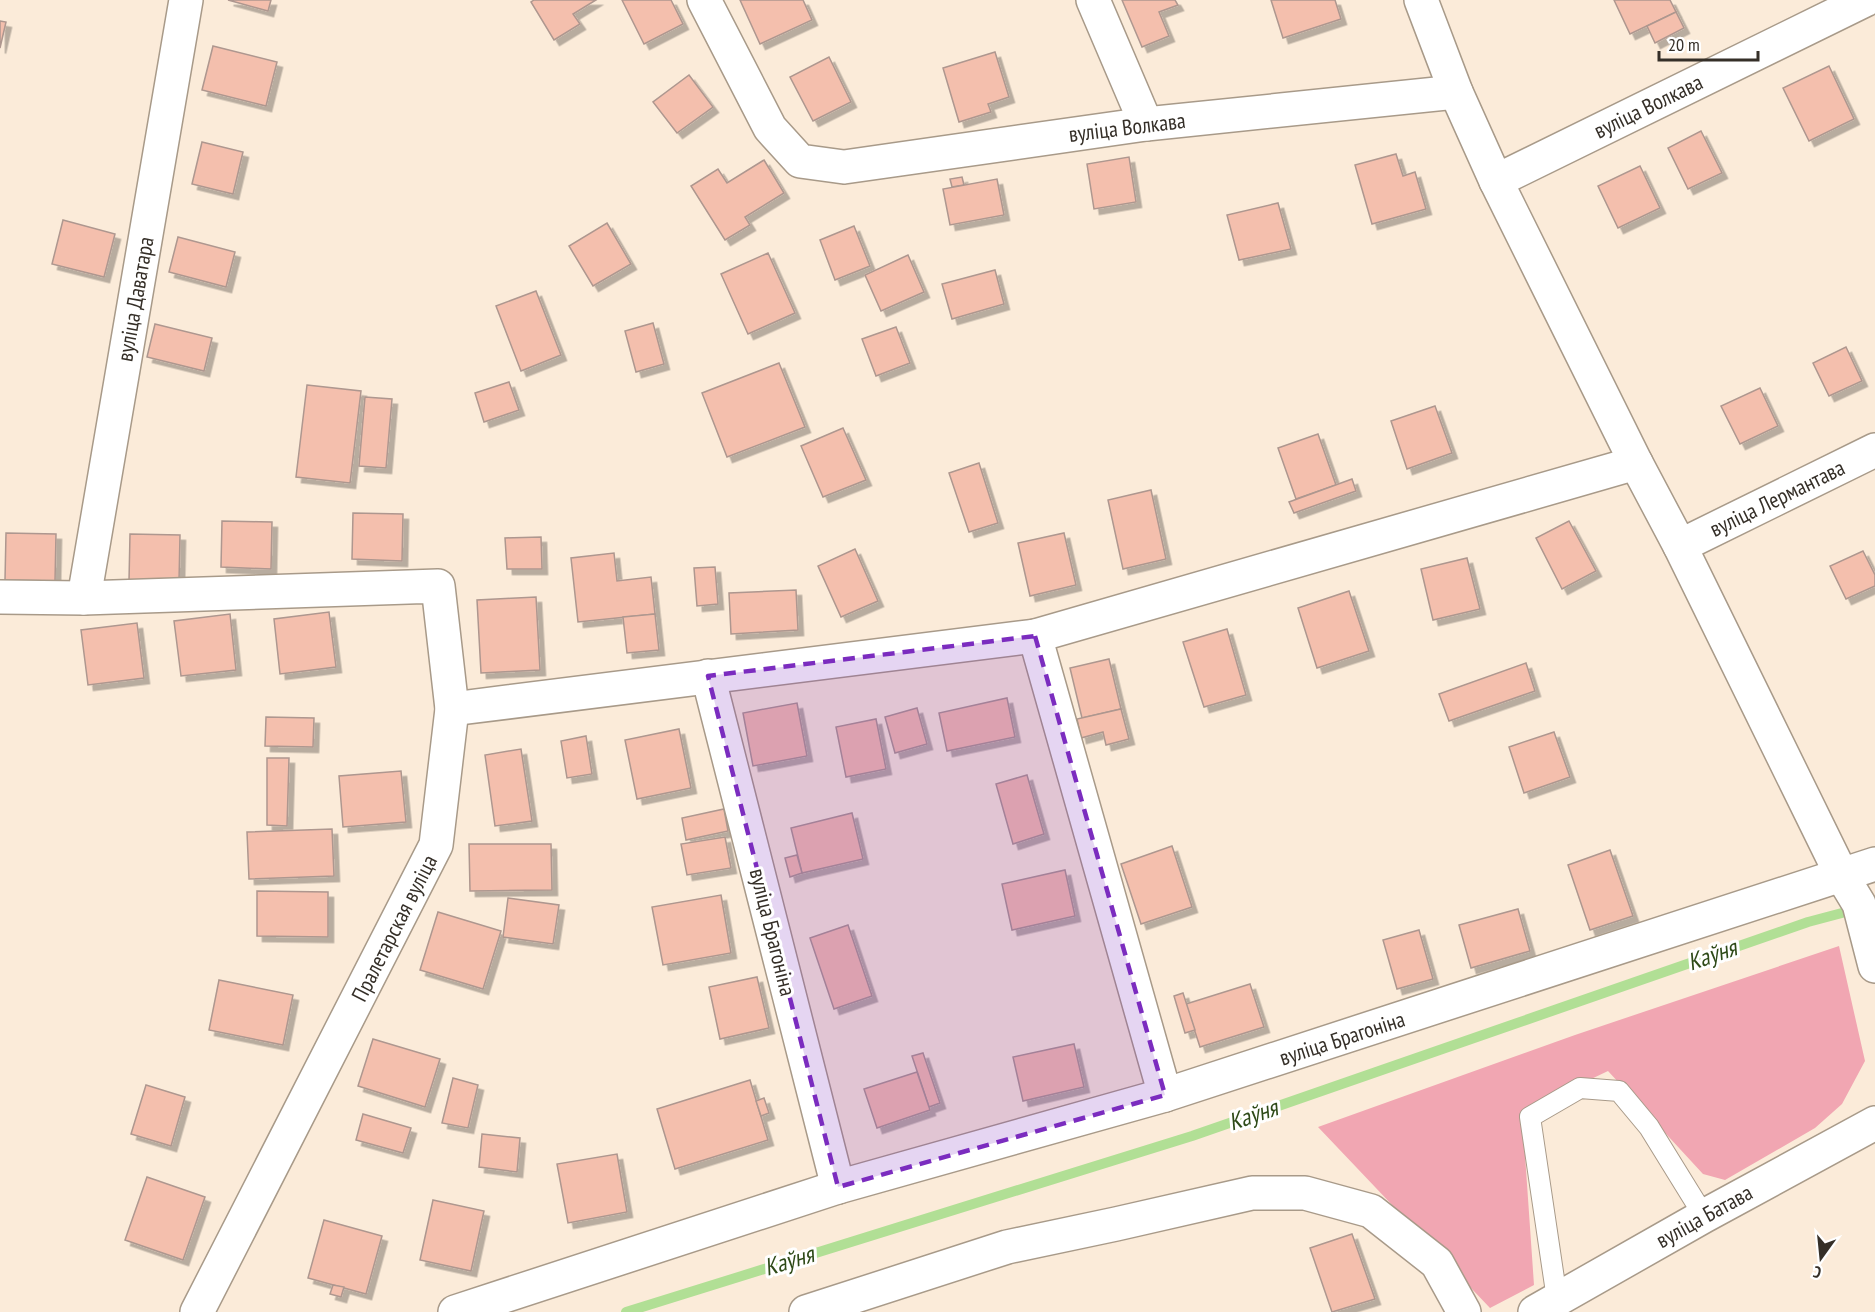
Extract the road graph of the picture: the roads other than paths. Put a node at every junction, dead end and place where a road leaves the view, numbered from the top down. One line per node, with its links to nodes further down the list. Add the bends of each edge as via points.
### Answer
1 (186, 0): 13 (street, вуліца Даватара)
2 (704, 0): 7 (street, вуліца Волкава, via 770,128 800,161 844,167)
3 (1093, 0): 7 (street)
4 (1421, 0): 6 (street)
5 (1864, 0): 8 (street, вуліца Волкава)
6 (1456, 92): 7 (street, вуліца Волкава); 8 (street)
7 (1146, 124)
8 (1496, 181): 10 (street)
9 (1875, 450): 11 (street, вуліца Лермантава)
10 (1636, 463): 11 (street); 14 (street)
11 (1680, 546): 18 (street)
12 (0, 597): 13 (street, Пралетарская вуліца)
13 (84, 598): 16 (street, Пралетарская вуліца, via 438,586)
14 (1035, 636): 15 (street); 20 (street)
15 (708, 676): 16 (street); 22 (street, вуліца Брагоніна)
16 (452, 709): 25 (street, Пралетарская вуліца, via 436,845)
17 (1875, 864): 18 (street, вуліца Брагоніна)
18 (1842, 876): 19 (street, via 1859,904); 20 (street, вуліца Брагоніна)
19 (1875, 966)
20 (1165, 1095): 22 (street, вуліца Брагоніна)
21 (1873, 1117): 23 (street, вуліца Батава)
22 (838, 1187): 26 (street, вуліца Брагоніна)
23 (1704, 1215): 24 (street, вуліца Батава); 24 (lane, via 1649,1127 1619,1091 1580,1088 1530,1117)
24 (1546, 1306)
25 (197, 1312)
26 (455, 1312)
27 (806, 1312): 28 (street, via 1006,1247 1241,1195 1305,1193 1371,1211 1437,1263)
28 (1464, 1312)

